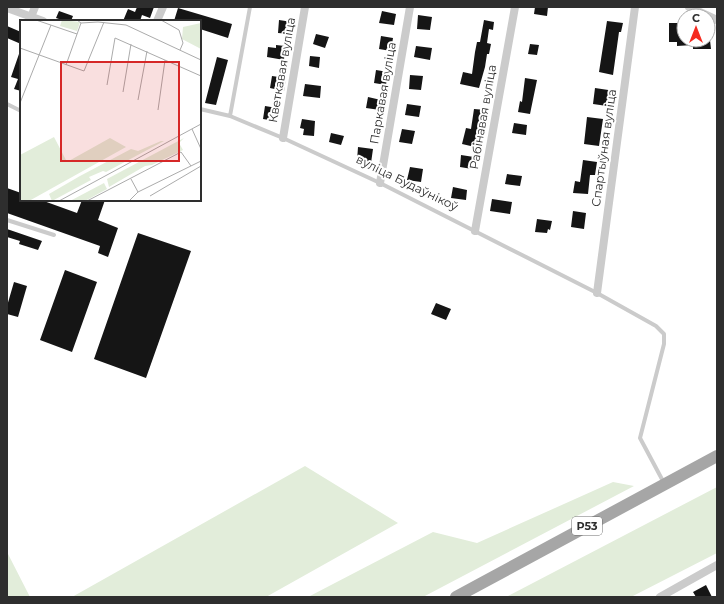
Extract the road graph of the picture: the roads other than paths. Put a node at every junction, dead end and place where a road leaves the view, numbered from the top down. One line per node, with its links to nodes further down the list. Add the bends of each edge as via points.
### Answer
1 (35, 7): 10 (street)
2 (163, 7): 12 (street)
3 (250, 7): 17 (lane)
4 (305, 7): 18 (street, Кветкавая вуліца)
5 (410, 7): 19 (street, Паркавая вуліца)
6 (515, 7): 21 (street, Рабінавая вуліца)
7 (635, 7): 23 (street, Спартыўная вуліца)
8 (689, 7): 13 (street)
9 (7, 8): 10 (street)
10 (31, 17): 11 (street)
11 (39, 20)
12 (157, 20)
13 (717, 20)
14 (7, 104): 16 (lane)
15 (201, 109): 17 (lane, вуліца Будаўнікоў)
16 (20, 110)
17 (230, 116): 18 (lane, вуліца Будаўнікоў)
18 (283, 138): 19 (lane, вуліца Будаўнікоў)
19 (380, 183): 21 (lane, вуліца Будаўнікоў)
20 (7, 220): 22 (lane)
21 (475, 231): 23 (lane, вуліца Будаўнікоў)
22 (54, 235)
23 (597, 293): 25 (lane, вуліца Будаўнікоў, via 656,326 664,334 664,344 640,438)
24 (717, 456): 25 (main road, Р53)
25 (665, 484): 27 (main road, Р53)
26 (717, 565): 28 (street)
27 (456, 597)
28 (660, 597)

